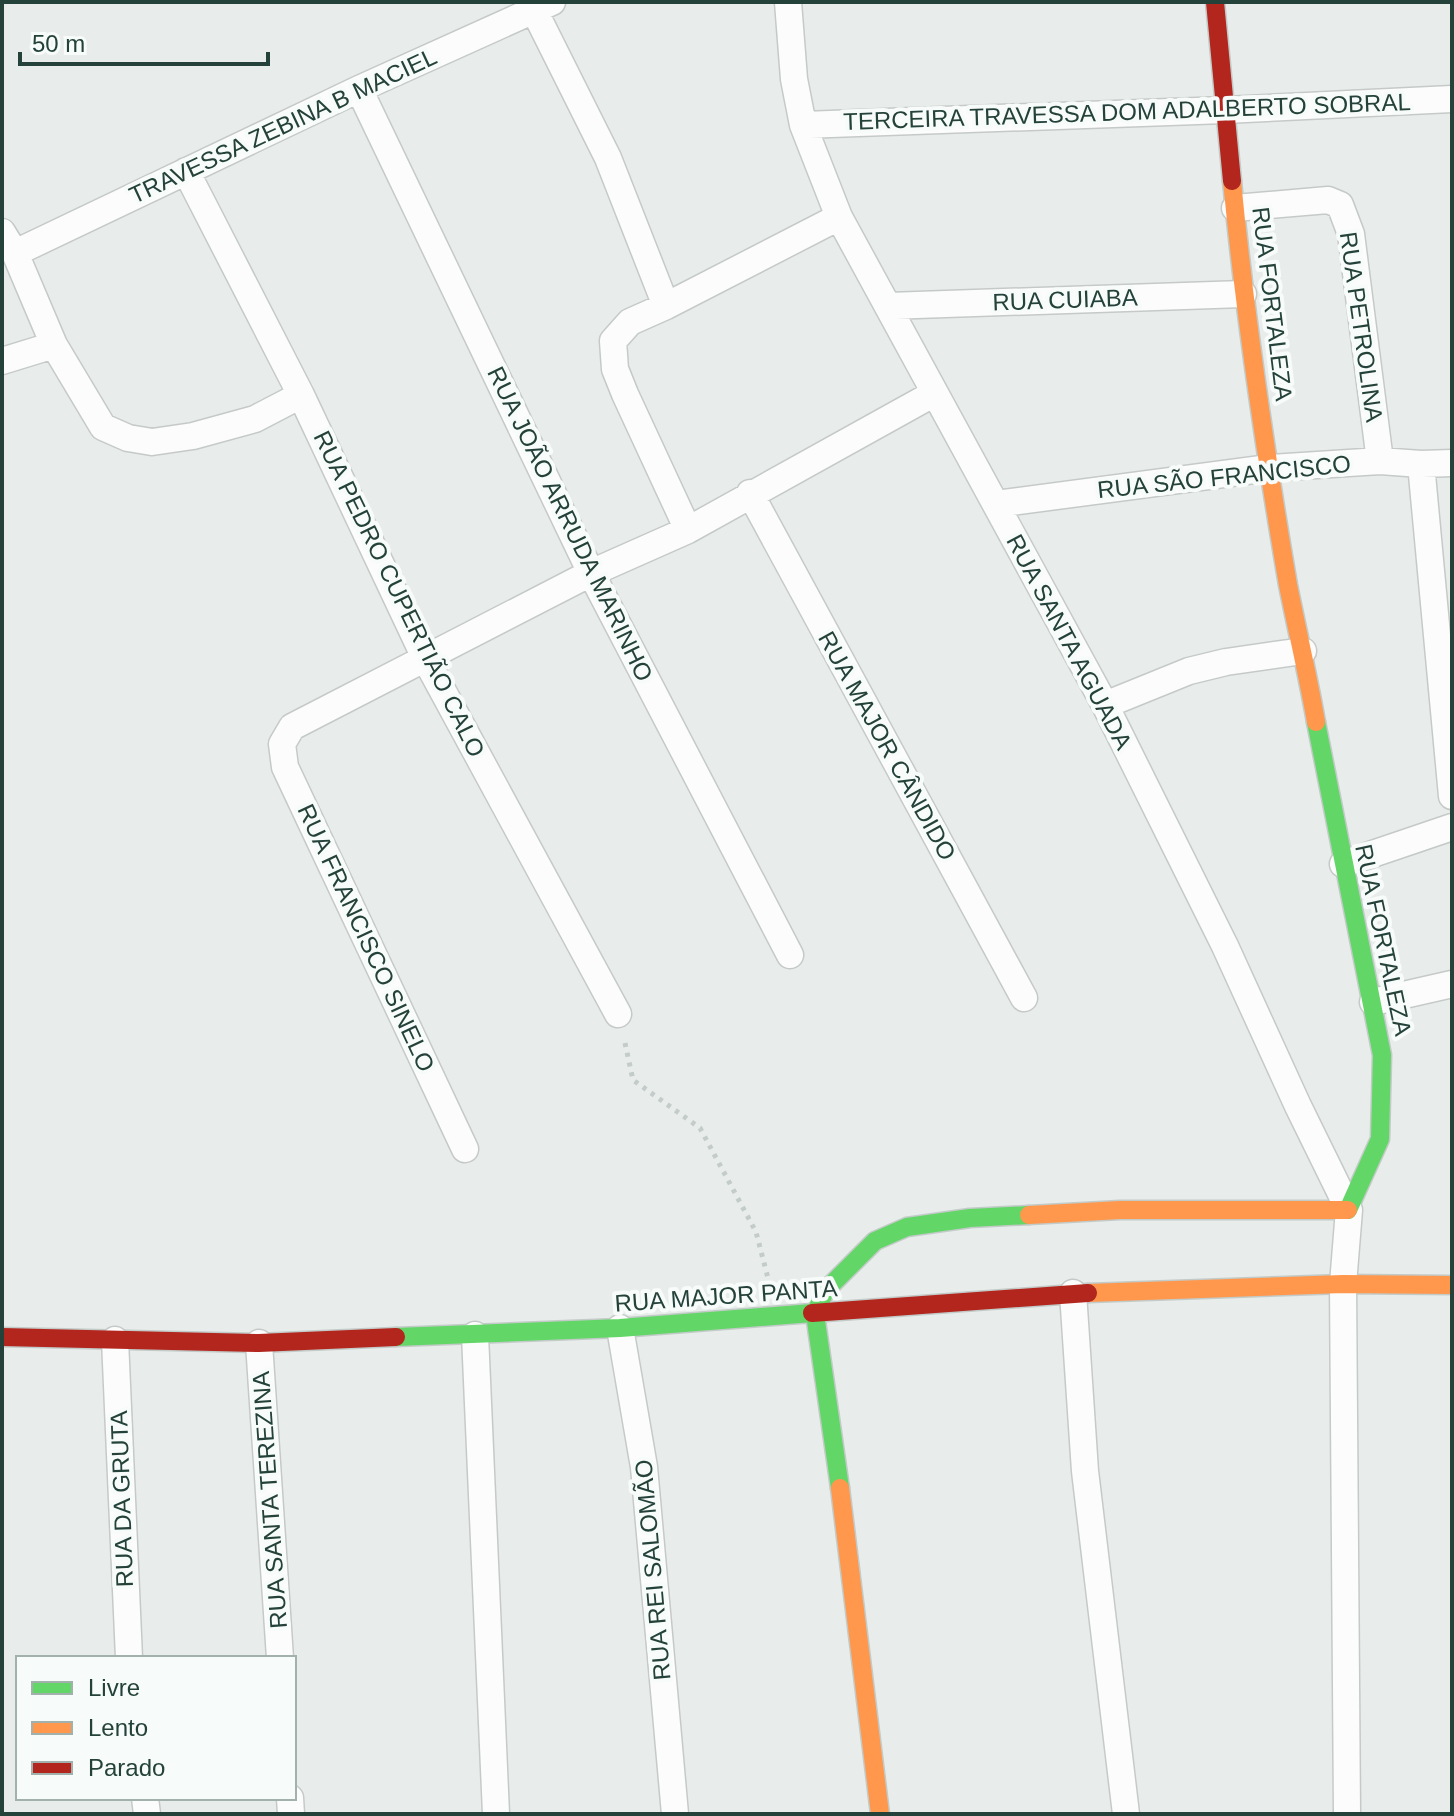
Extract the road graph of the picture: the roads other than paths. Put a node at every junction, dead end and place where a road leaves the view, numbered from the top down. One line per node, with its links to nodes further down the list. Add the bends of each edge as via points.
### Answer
1 (788, 2): 7 (street, RUA SANTA AGUADA)
2 (1215, 2): 6 (street, RUA FORTALEZA)
3 (543, 6): 4 (street, TRAVESSA ZEBINA B MACIEL); 13 (street)
4 (359, 89): 8 (street, TRAVESSA ZEBINA B MACIEL); 26 (street, RUA JOÃO ARRUDA MARINHO)
5 (1452, 99): 6 (street, TERCEIRA TRAVESSA DOM ADALBERTO SOBRAL)
6 (1225, 110): 7 (street, TERCEIRA TRAVESSA DOM ADALBERTO SOBRAL); 9 (street, RUA FORTALEZA)
7 (803, 125): 10 (street, RUA SANTA AGUADA)
8 (186, 171): 11 (street, TRAVESSA ZEBINA B MACIEL); 18 (street, RUA PEDRO CUPERTIÃO CALO)
9 (1235, 208): 12 (street, RUA FORTALEZA); 19 (street, RUA PETROLINA, via 1328,200 1340,205 1351,234)
10 (839, 217): 13 (street); 14 (street, RUA SANTA AGUADA)
11 (8, 242): 15 (street)
12 (1243, 294): 14 (street, RUA CUIABA); 22 (street, RUA FORTALEZA)
13 (666, 306): 25 (street, via 630,322 613,341 615,369)
14 (888, 306): 17 (street, RUA SANTA AGUADA)
15 (54, 345): 16 (street); 18 (street, via 103,427 128,438 152,442 193,436 255,419)
16 (2, 361)
17 (933, 394): 23 (street); 24 (street, RUA SANTA AGUADA)
18 (301, 395): 28 (street, RUA PEDRO CUPERTIÃO CALO)
19 (1380, 461): 21 (street, RUA SÃO FRANCISCO); 22 (street, RUA SÃO FRANCISCO)
20 (1452, 463): 21 (street, RUA SÃO FRANCISCO)
21 (1421, 464): 30 (street)
22 (1269, 468): 24 (street, RUA SÃO FRANCISCO); 27 (street, RUA FORTALEZA)
23 (750, 493): 25 (street); 35 (street, RUA MAJOR CÂNDIDO)
24 (996, 504): 29 (street, RUA SANTA AGUADA)
25 (688, 530): 26 (street)
26 (591, 573): 28 (street); 33 (street, RUA JOÃO ARRUDA MARINHO)
27 (1303, 651): 29 (street, via 1189,671); 32 (street, RUA FORTALEZA)
28 (426, 660): 37 (street, RUA PEDRO CUPERTIÃO CALO); 38 (street, RUA FRANCISCO SINELO, via 292,727 282,744 285,767)
29 (1105, 705): 39 (street, RUA SANTA AGUADA)
30 (1452, 796)
31 (1452, 827): 32 (street)
32 (1343, 864): 36 (street, RUA FORTALEZA)
33 (790, 955)
34 (1452, 984): 36 (street)
35 (1024, 998)
36 (1373, 1002): 39 (street, RUA FORTALEZA, via 1382,1055 1380,1139)
37 (618, 1014)
38 (465, 1149)
39 (1349, 1210): 40 (street); 43 (street, via 1120,1210 907,1227 875,1241 825,1291)
40 (1343, 1284): 41 (street, RUA MAJOR PANTA); 42 (street, RUA MAJOR PANTA); 55 (street)
41 (1452, 1285)
42 (1073, 1293): 43 (street, RUA MAJOR PANTA); 54 (street, via 1085,1471)
43 (815, 1314): 44 (street, RUA MAJOR PANTA); 53 (street)
44 (620, 1328): 45 (street, RUA MAJOR PANTA); 52 (street, RUA REI SALOMÃO, via 644,1467)
45 (475, 1335): 48 (street, RUA MAJOR PANTA); 51 (street)
46 (2, 1337): 47 (street, RUA MAJOR PANTA)
47 (115, 1340): 48 (street, RUA MAJOR PANTA); 49 (street, RUA DA GRUTA)
48 (259, 1343): 50 (street, RUA SANTA TEREZINA)
49 (129, 1656)
50 (280, 1656)
51 (496, 1814)
52 (675, 1814)
53 (880, 1814)
54 (1126, 1814)
55 (1347, 1814)

